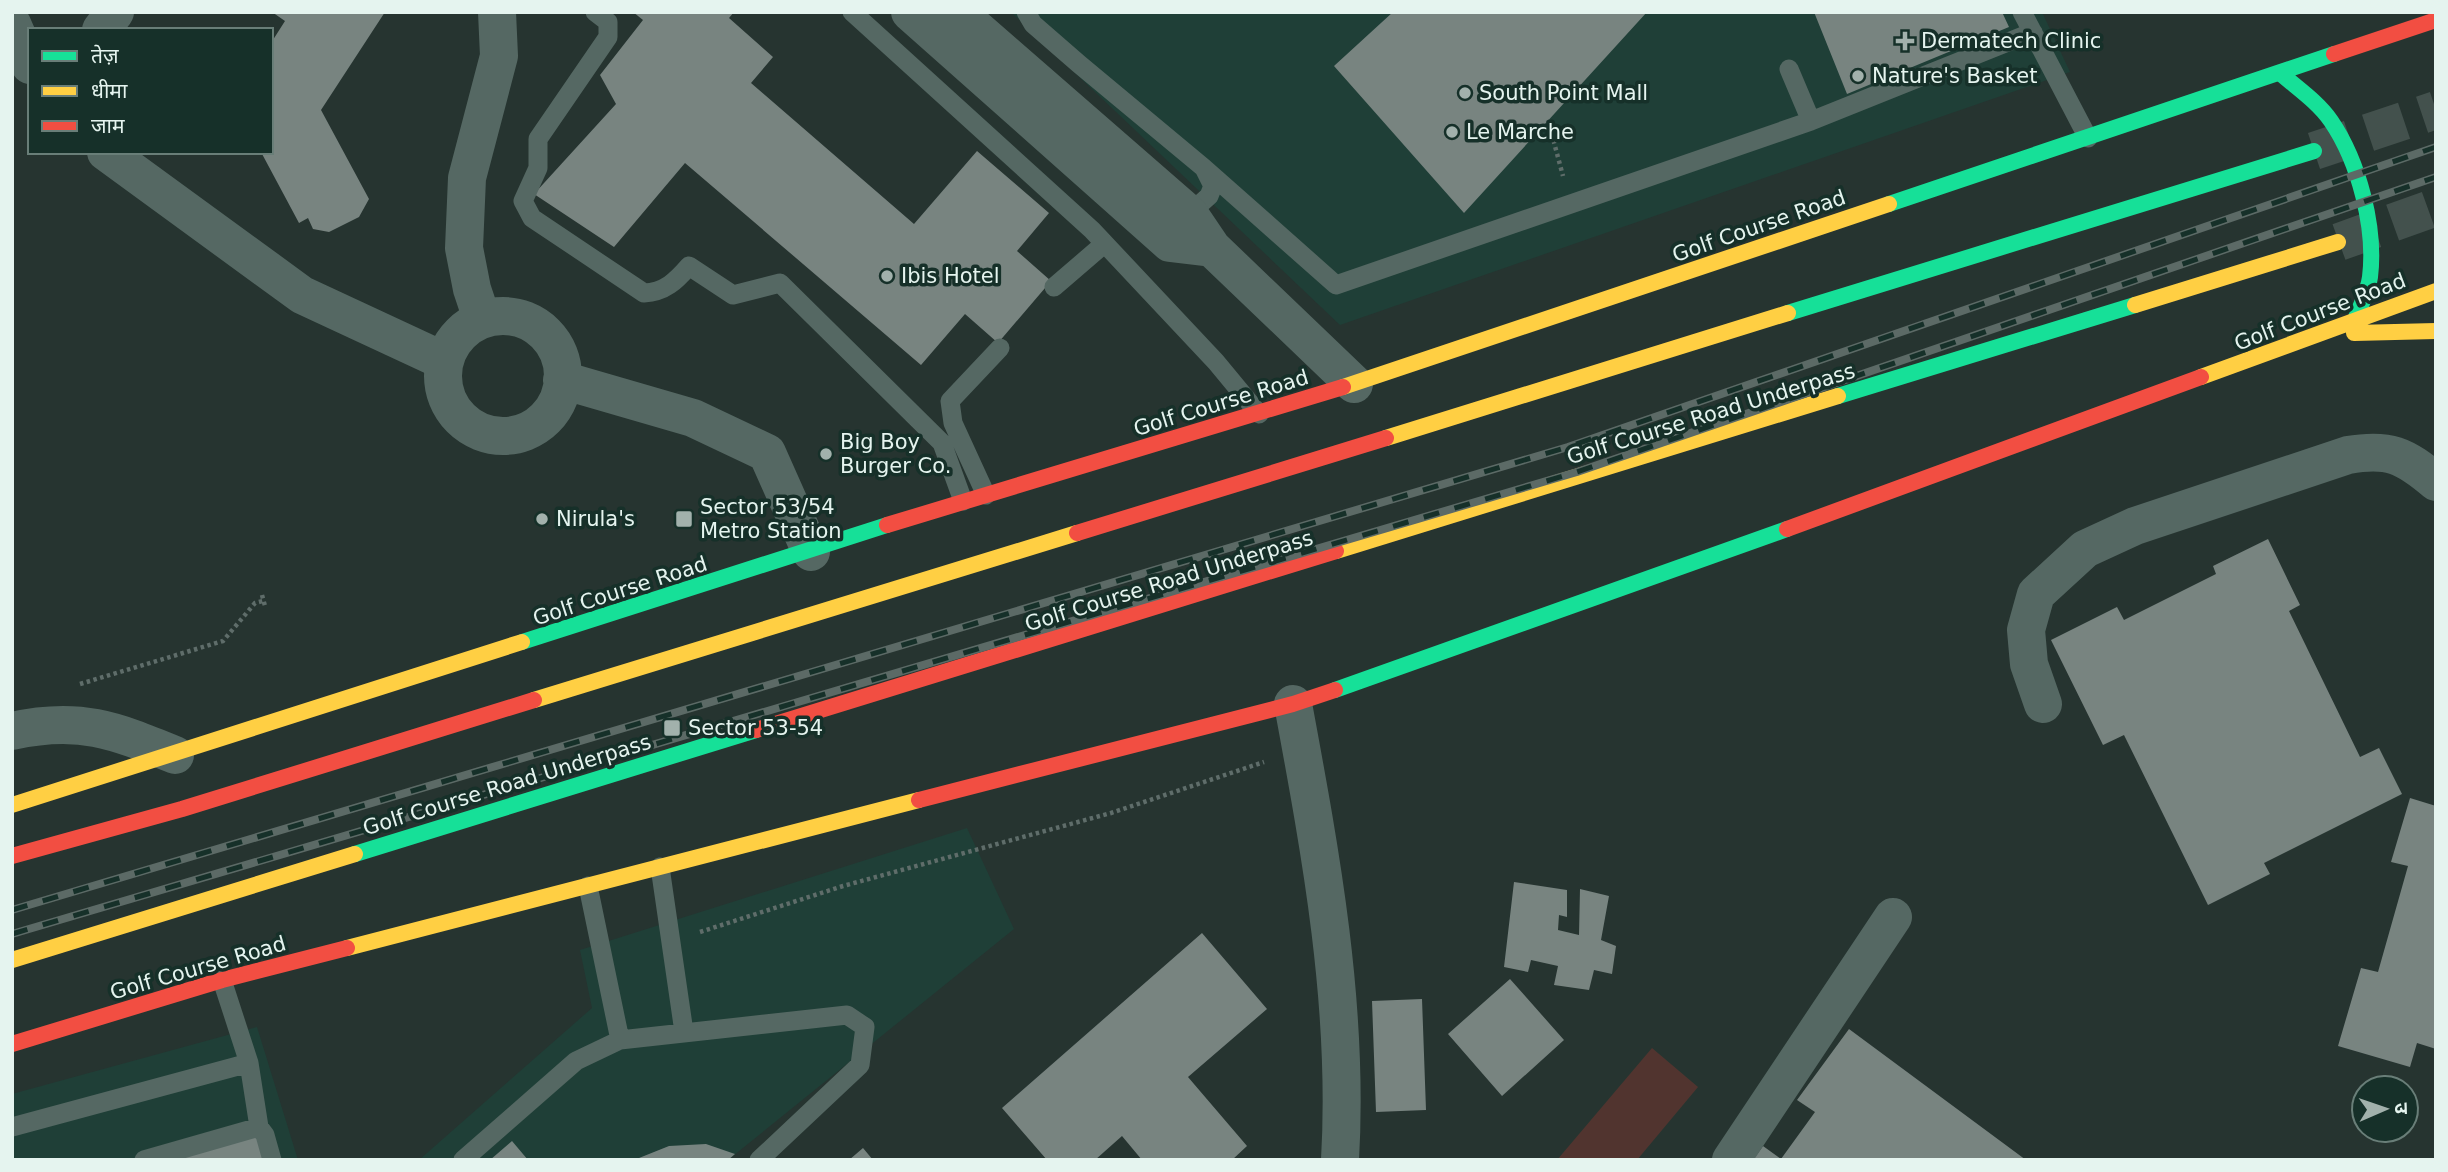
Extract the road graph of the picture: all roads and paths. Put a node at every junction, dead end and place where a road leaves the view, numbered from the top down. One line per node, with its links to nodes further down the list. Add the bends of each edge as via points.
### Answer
1 (115, 12): 11 (street)
2 (497, 12): 29 (street, via 499,56 467,178 464,236 466,268)
3 (595, 12): 40 (lane, via 608,22 608,37 538,139 538,168 523,201 532,218 644,293 656,293 672,284 689,266 733,295 780,283 942,443)
4 (852, 12): 25 (lane)
5 (910, 12): 26 (street, via 1170,243)
6 (957, 12): 23 (street)
7 (1026, 12): 21 (lane, via 1070,56)
8 (2022, 12): 12 (lane)
9 (2436, 20): 15 (street, Golf Course Road)
10 (12, 24): 13 (street)
11 (103, 28)
12 (2033, 32): 17 (lane); 18 (lane)
13 (28, 60)
14 (1789, 69): 17 (lane)
15 (2280, 73): 18 (street, Golf Course Road); 30 (street, via 2332,122 2358,188 2371,251 2370,280)
16 (1548, 120): 22 (path)
17 (1811, 121): 22 (lane)
18 (2088, 138): 36 (street, Golf Course Road)
19 (2314, 151): 50 (street, via 196,805)
20 (109, 154): 34 (street, via 302,295)
21 (1203, 167): 22 (lane, via 1336,285); 23 (lane, via 1213,186)
22 (1570, 204)
23 (1189, 214): 26 (street)
24 (2339, 242): 55 (street, Golf Course Road Underpass)
25 (1104, 244): 27 (lane); 37 (lane)
26 (1212, 248): 36 (street)
27 (1054, 287)
28 (2436, 291): 30 (street, Golf Course Road)
29 (482, 319): 34 (street, via 465,328); 35 (street, via 522,318 540,327 561,360)
30 (2354, 323): 32 (street, Golf Course Road)
31 (2436, 331): 32 (street)
32 (2325, 334): 44 (street, Golf Course Road, via 1626,589)
33 (1000, 348): 39 (lane, via 950,401 953,423)
34 (444, 361): 35 (street, via 447,402 475,431 494,437 524,433 549,416 560,399)
35 (562, 380): 41 (street, via 693,418 767,453)
36 (1354, 384): 37 (street, Golf Course Road)
37 (1259, 414): 39 (street, Golf Course Road)
38 (2436, 482): 45 (street, via 2407,458 2376,450 2348,455 2135,526 2085,549 2036,594 2026,630 2029,664)
39 (986, 495): 40 (street, Golf Course Road)
40 (963, 501): 41 (street, Golf Course Road)
41 (811, 552): 48 (street, Golf Course Road)
42 (263, 601): 43 (path, via 255,603 223,641)
43 (78, 685)
44 (1293, 704): 47 (street); 51 (street, Golf Course Road)
45 (2043, 704)
46 (12, 731): 48 (street, via 42,724 83,725 114,730)
47 (1301, 749): 54 (path, via 1111,813 843,886); 67 (street, via 1330,908 1344,1094)
48 (175, 755): 49 (street, Golf Course Road)
49 (12, 805)
50 (12, 856)
51 (660, 867): 52 (street, Golf Course Road); 54 (lane)
52 (588, 886): 56 (street, Golf Course Road); 58 (lane)
53 (1893, 917): 68 (street)
54 (671, 942): 57 (lane)
55 (12, 960)
56 (222, 980): 59 (street, Golf Course Road); 60 (lane)
57 (684, 1032): 58 (lane); 66 (lane, via 847,1015 865,1027 860,1065)
58 (620, 1040): 65 (lane, via 576,1061)
59 (12, 1044)
60 (249, 1063): 61 (lane); 62 (lane)
61 (259, 1127): 63 (lane); 64 (lane)
62 (12, 1128)
63 (144, 1160)
64 (272, 1160)
65 (463, 1160)
66 (759, 1160)
67 (1340, 1160)
68 (1731, 1160)

